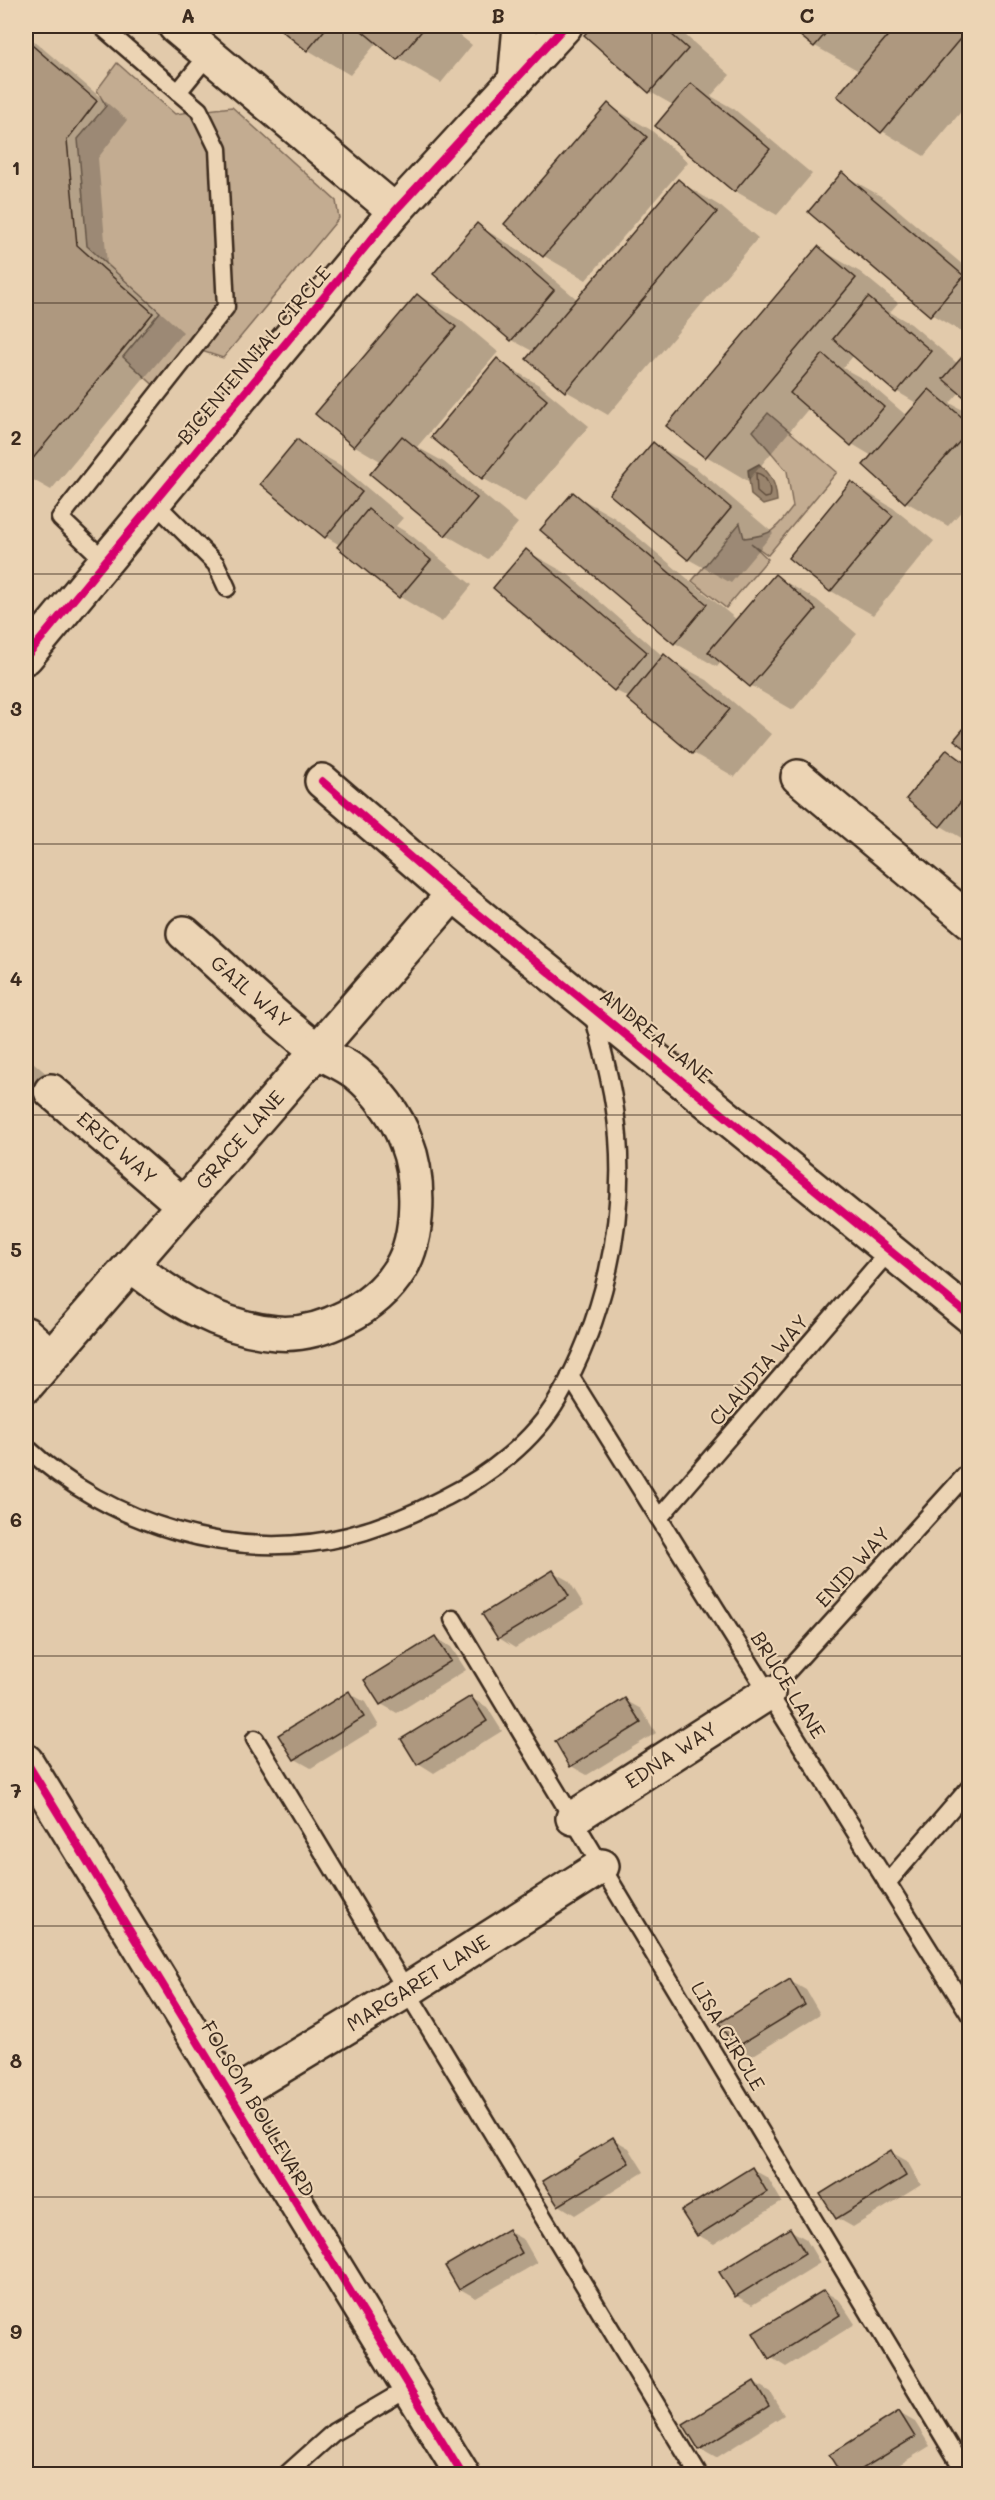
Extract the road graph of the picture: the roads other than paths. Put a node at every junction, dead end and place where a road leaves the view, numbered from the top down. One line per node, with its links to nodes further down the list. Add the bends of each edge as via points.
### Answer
1 (101, 26): 7 (lane)
2 (176, 26): 5 (street)
3 (520, 26): 6 (street)
4 (565, 26): 6 (street, BICENTENNIAL CIRCLE)
5 (209, 54): 7 (lane); 8 (street)
6 (515, 81): 8 (street, BICENTENNIAL CIRCLE)
7 (178, 92): 10 (lane, via 199,110 218,149 226,307 60,518)
8 (395, 211): 9 (street, BICENTENNIAL CIRCLE)
9 (154, 502): 10 (street, BICENTENNIAL CIRCLE); 11 (lane, via 216,564)
10 (105, 561): 12 (street, BICENTENNIAL CIRCLE)
11 (227, 588)
12 (26, 657)
13 (798, 777): 16 (street)
14 (322, 781): 15 (street, ANDREA LANE)
15 (453, 894): 18 (street, ANDREA LANE); 19 (street, GRACE LANE)
16 (969, 921)
17 (184, 933): 19 (street, GAIL WAY)
18 (590, 1005): 22 (street, ANDREA LANE); 27 (lane, via 609,1071 618,1138 617,1207 607,1274 588,1340)
19 (318, 1050): 21 (street, GRACE LANE); 23 (street, GAIL WAY, via 356,1072 386,1103 406,1142 416,1184 414,1227 400,1269 377,1296 347,1317 314,1329 278,1333 243,1328 202,1313 165,1292)
20 (51, 1091): 21 (street, ERIC WAY)
21 (183, 1205): 23 (street, GRACE LANE)
22 (891, 1249): 24 (street, ANDREA LANE); 31 (lane, CLAUDIA WAY)
23 (131, 1264): 26 (street, GRACE LANE)
24 (969, 1316)
25 (26, 1334): 26 (street)
26 (51, 1356): 28 (street, GRACE LANE)
27 (570, 1376): 29 (lane, via 536,1430 485,1475 407,1517 346,1536 282,1544 217,1540 155,1525 96,1499); 31 (lane, BRUCE LANE)
28 (26, 1386)
29 (26, 1447)
30 (969, 1470): 33 (lane, ENID WAY)
31 (659, 1518): 33 (lane, BRUCE LANE)
32 (453, 1619): 37 (lane, LISA CIRCLE)
33 (768, 1693): 37 (street, EDNA WAY); 39 (lane, BRUCE LANE)
34 (255, 1739): 40 (lane)
35 (26, 1761): 42 (street, FOLSOM BOULEVARD)
36 (969, 1787): 39 (lane)
37 (573, 1818): 38 (lane, LISA CIRCLE)
38 (602, 1866): 40 (street, MARGARET LANE); 47 (lane, LISA CIRCLE)
39 (887, 1883): 41 (lane, BRUCE LANE)
40 (406, 1991): 42 (street, MARGARET LANE); 46 (lane)
41 (969, 2015)
42 (232, 2096): 43 (street, FOLSOM BOULEVARD)
43 (409, 2388): 44 (lane, via 334,2432); 45 (street, FOLSOM BOULEVARD)
44 (287, 2475)
45 (462, 2475)
46 (698, 2475)
47 (966, 2475)

